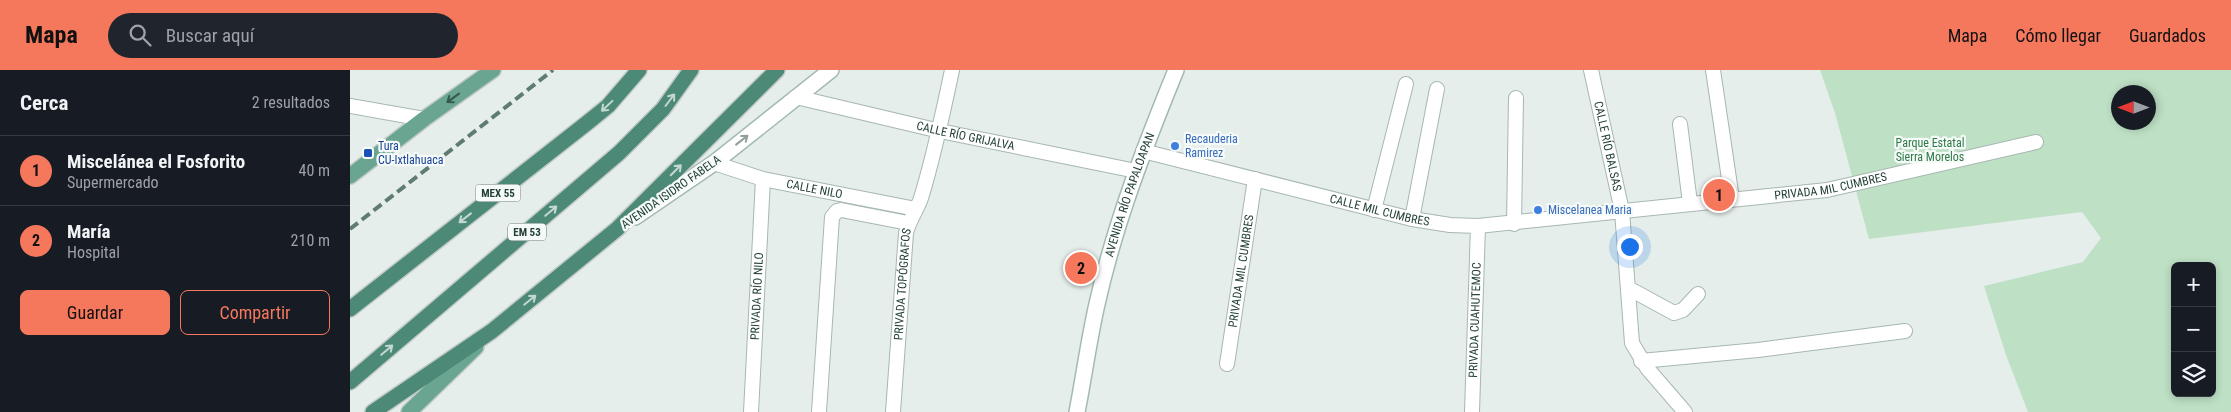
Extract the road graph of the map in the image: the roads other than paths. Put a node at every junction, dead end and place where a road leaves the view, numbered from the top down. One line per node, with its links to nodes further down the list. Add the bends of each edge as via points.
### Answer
1 (493, 70): 15 (main road, one-way to 15)
2 (639, 70): 37 (highway, MEX 55, one-way to 37, via 608,106)
3 (691, 70): 42 (highway, EM 53, one-way to 3, via 619,153 663,109)
4 (777, 70): 34 (highway, AVENIDA ISIDRO FABELA, one-way to 4)
5 (831, 70): 12 (main road, AVENIDA ISIDRO FABELA)
6 (952, 70): 17 (street)
7 (1176, 70): 19 (main road, AVENIDA RÍO PAPALOAPAN)
8 (1591, 70): 29 (street, CALLE RÍO BALSAS)
9 (1713, 70): 25 (street)
10 (1406, 84): 28 (street)
11 (1437, 89): 30 (street)
12 (796, 98): 17 (street, CALLE RÍO GRIJALVA); 20 (main road, AVENIDA ISIDRO FABELA, one-way to 12)
13 (1516, 98): 32 (street)
14 (350, 106): 15 (street)
15 (424, 119): 22 (main road)
16 (1680, 124): 26 (street)
17 (940, 131): 21 (street, CALLE RÍO GRIJALVA); 27 (street)
18 (2036, 142): 25 (street, PRIVADA MIL CUMBRES, via 1827,190)
19 (1143, 152): 21 (main road, AVENIDA RÍO PAPALOAPAN); 24 (street, CALLE MIL CUMBRES)
20 (714, 163): 23 (street, CALLE NILO); 34 (main road, AVENIDA ISIDRO FABELA)
21 (1136, 171): 48 (main road, AVENIDA RÍO PAPALOAPAN, via 1097,303)
22 (350, 176)
23 (763, 179): 27 (street, CALLE NILO); 45 (street, PRIVADA RÍO NILO)
24 (1256, 179): 28 (street, CALLE MIL CUMBRES); 41 (street, PRIVADA MIL CUMBRES)
25 (1732, 199): 26 (street, PRIVADA MIL CUMBRES)
26 (1690, 203): 29 (street, PRIVADA MIL CUMBRES)
27 (916, 209): 31 (street)
28 (1374, 210): 30 (street, CALLE MIL CUMBRES)
29 (1622, 211): 32 (street, CALLE MIL CUMBRES); 35 (street, CALLE RÍO BALSAS)
30 (1412, 218): 33 (street, CALLE MIL CUMBRES)
31 (908, 223): 46 (street, PRIVADA TOPÓGRAFOS, via 841,210 832,217); 47 (street, PRIVADA TOPÓGRAFOS)
32 (1514, 224): 33 (street, CALLE MIL CUMBRES)
33 (1478, 226): 49 (street, PRIVADA CUAHUTEMOC)
34 (617, 229): 38 (highway, one-way to 34)
35 (1628, 288): 36 (street, via 1670,313 1683,310); 40 (street, CALLE RÍO BALSAS, via 1632,344)
36 (1698, 294)
37 (350, 308)
38 (492, 331): 43 (highway); 44 (main road)
39 (1905, 331): 40 (street)
40 (1641, 361): 50 (street, CALLE RÍO BALSAS)
41 (1227, 364)
42 (350, 382)
43 (373, 412)
44 (409, 412)
45 (751, 412)
46 (819, 412)
47 (893, 412)
48 (1077, 412)
49 (1472, 412)
50 (1685, 412)

